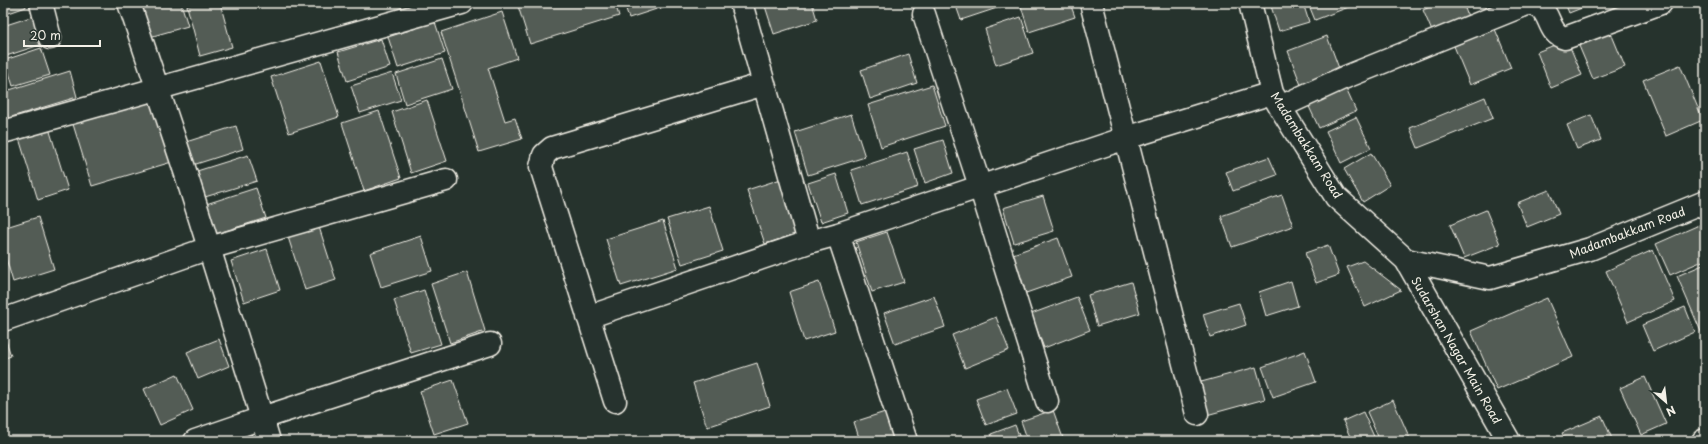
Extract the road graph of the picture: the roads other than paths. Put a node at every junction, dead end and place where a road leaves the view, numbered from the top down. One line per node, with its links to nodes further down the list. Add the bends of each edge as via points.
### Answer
1 (41, 3): 9 (street)
2 (129, 3): 11 (street)
3 (462, 3): 11 (street)
4 (741, 3): 10 (street)
5 (1091, 3): 14 (street)
6 (1250, 3): 12 (street, Madambakkam Road)
7 (1661, 3): 12 (street, via 1565,38 1559,37 1555,32 1544,9 1535,4 1527,4 1341,79)
8 (924, 14): 16 (street)
9 (50, 38)
10 (764, 84): 19 (street); 22 (street, via 552,148 544,155 541,167)
11 (158, 88): 13 (street); 20 (street)
12 (1276, 100): 14 (street); 21 (street, Madambakkam Road, via 1336,197)
13 (3, 132)
14 (1126, 138): 16 (street); 27 (street)
15 (446, 180): 20 (street)
16 (980, 186): 18 (street); 26 (street)
17 (1705, 202): 21 (street, Madambakkam Road, via 1590,249 1490,278)
18 (838, 234): 19 (street); 32 (street)
19 (809, 242): 22 (street)
20 (209, 248): 23 (street); 28 (street)
21 (1406, 260): 29 (street, Sudarshan Nagar Main Road)
22 (588, 317): 25 (street)
23 (3, 320)
24 (490, 344): 28 (street)
25 (615, 401)
26 (1047, 401)
27 (1197, 414)
28 (262, 418): 30 (street); 31 (street)
29 (1503, 439)
30 (194, 441)
31 (269, 441)
32 (906, 441)

